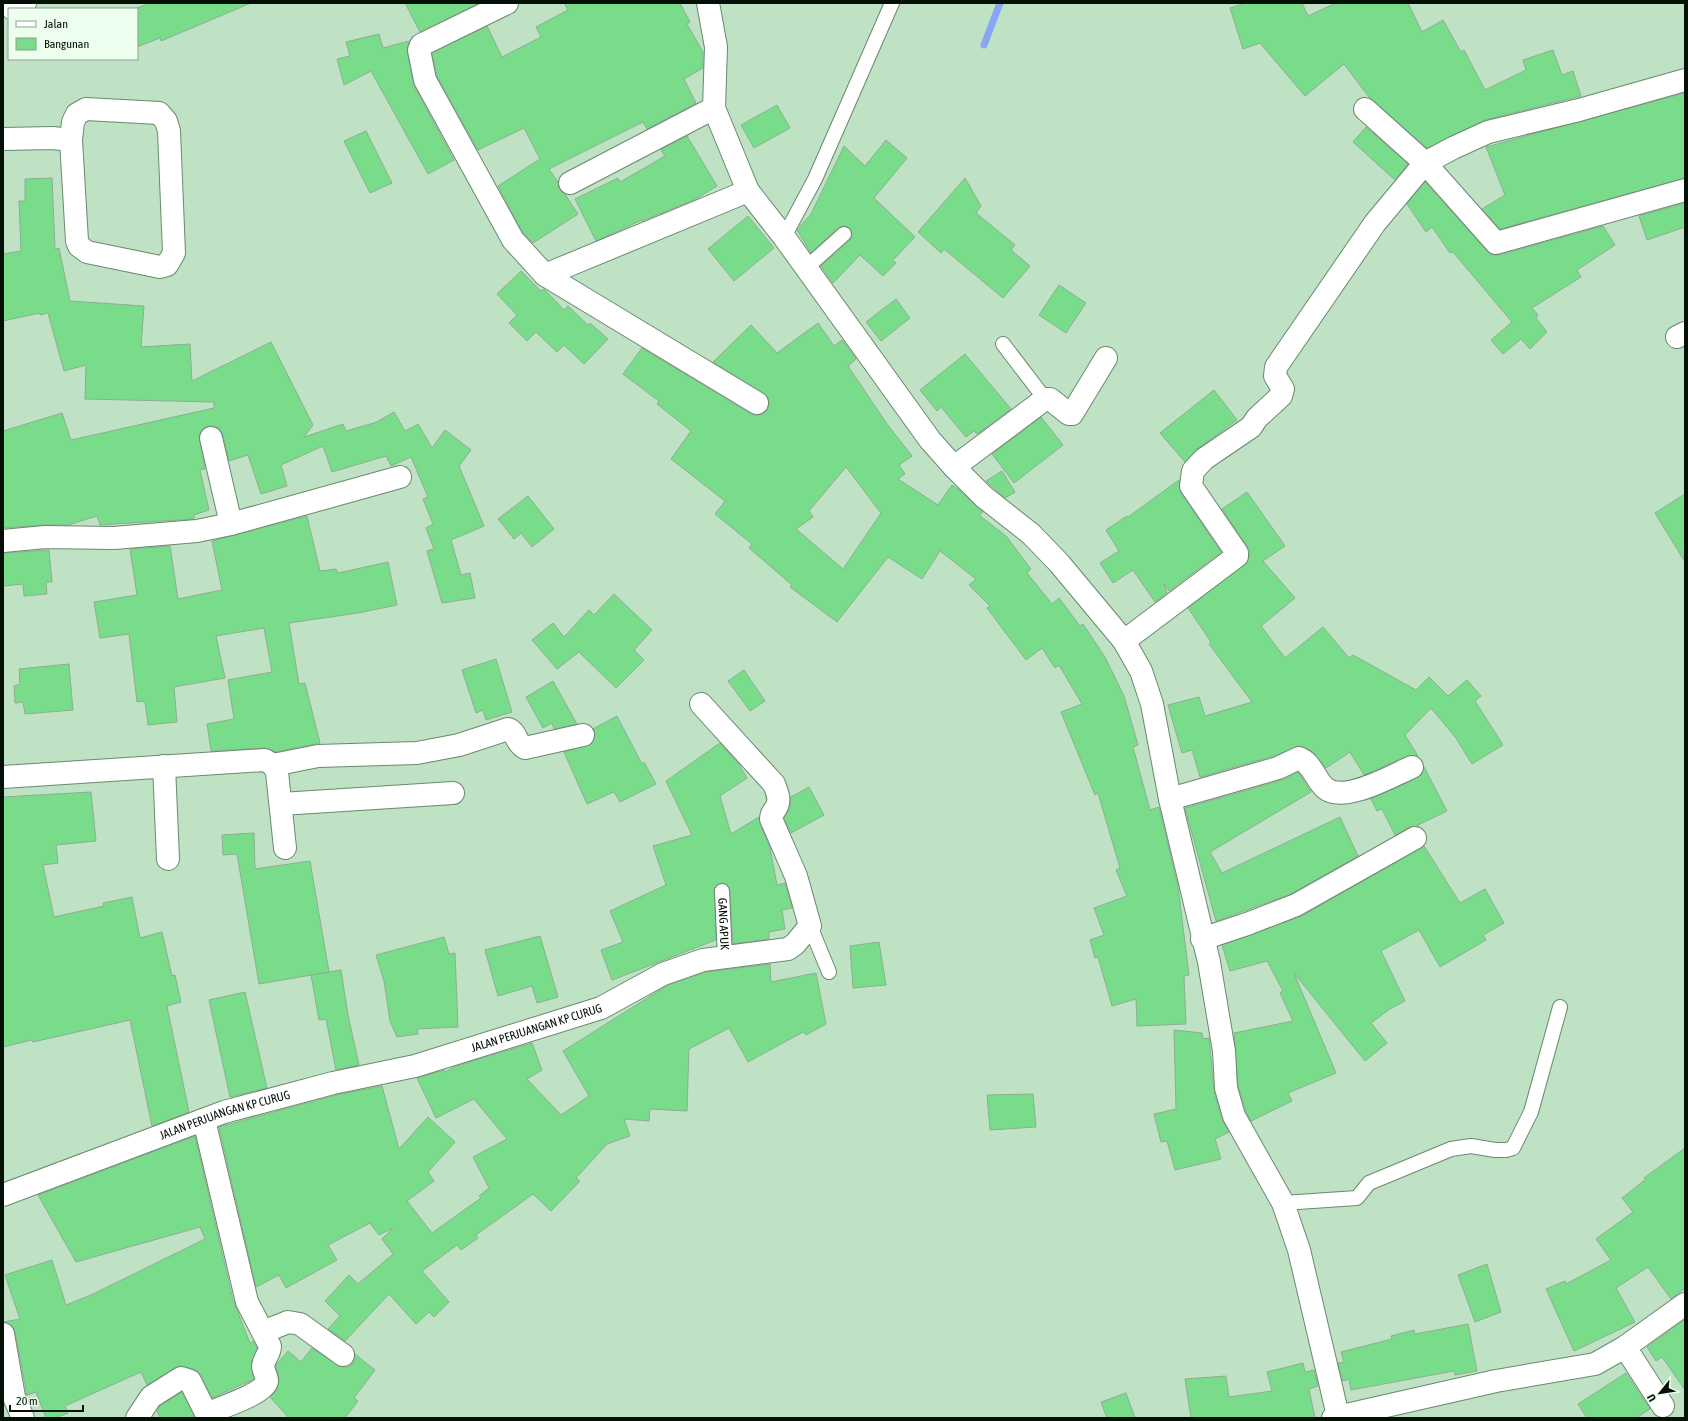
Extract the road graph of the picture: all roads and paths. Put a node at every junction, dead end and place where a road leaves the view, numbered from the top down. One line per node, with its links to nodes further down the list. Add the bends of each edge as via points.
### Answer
1 (25, 3): 5 (street)
2 (507, 3): 18 (street, via 421,45 420,64 425,80 513,240)
3 (708, 3): 7 (street, via 716,47)
4 (892, 3): 16 (lane, via 815,179)
5 (15, 8)
6 (1685, 80): 11 (street, via 1580,110 1488,132)
7 (714, 108): 12 (street); 14 (street)
8 (1365, 109): 11 (street)
9 (3, 139): 10 (street)
10 (70, 140): 10 (street, via 79,246 87,252 160,267 167,265 174,253 169,131 166,121 159,113 86,110 77,114)
11 (1425, 163): 13 (street, via 1496,243); 28 (street, via 1375,223 1276,368 1275,376 1283,393 1254,422 1204,459 1194,471 1191,486 1237,556)
12 (570, 183)
13 (1685, 190)
14 (748, 191): 16 (street); 18 (street)
15 (844, 234): 17 (lane)
16 (784, 237): 17 (street)
17 (806, 268): 24 (street, via 930,440)
18 (545, 275): 22 (street)
19 (1003, 344): 21 (lane)
20 (1106, 358): 21 (street, via 1072,414 1068,414 1050,399)
21 (1045, 399): 24 (street)
22 (757, 403)
23 (211, 438): 26 (street)
24 (954, 467): 28 (street, via 984,496 1031,534)
25 (400, 477): 26 (street)
26 (231, 524): 27 (street, via 197,531 114,538)
27 (3, 541)
28 (1124, 640): 36 (street, via 1141,671 1152,704)
29 (701, 704): 42 (street, via 774,784 779,798 771,819 796,876)
30 (583, 735): 31 (street, via 525,748 519,743 513,731 508,729 459,744 417,753 318,756)
31 (273, 765): 32 (street, via 265,760); 37 (street, via 277,772)
32 (164, 766): 34 (street); 40 (street)
33 (1412, 767): 36 (street, via 1368,787 1334,792 1325,788 1299,758 1278,768)
34 (3, 777)
35 (453, 793): 37 (street)
36 (1170, 799): 43 (street)
37 (280, 804): 39 (street)
38 (1415, 838): 43 (street, via 1296,905)
39 (285, 848)
40 (168, 859)
41 (722, 891): 44 (lane, GANG APUK)
42 (810, 926): 44 (street, JALAN PERJUANGAN KP CURUG, via 788,949); 45 (lane)
43 (1202, 939): 49 (street, via 1209,962 1224,1051 1229,1103)
44 (725, 958): 47 (street, JALAN PERJUANGAN KP CURUG, via 703,960 663,974 601,1008 586,1013 415,1066 296,1093 224,1112)
45 (829, 972)
46 (1560, 1007): 49 (lane, via 1531,1112 1513,1148 1495,1150 1471,1146 1451,1149 1370,1183 1357,1198)
47 (204, 1120): 48 (street, JALAN PERJUANGAN KP CURUG); 51 (street, via 247,1302)
48 (3, 1195)
49 (1279, 1195): 56 (street, via 1299,1250)
50 (1685, 1304): 53 (street)
51 (263, 1332): 54 (street, via 288,1322 300,1324); 58 (street, via 270,1352 263,1367 267,1380 257,1392 208,1413 190,1381 181,1378 151,1397)
52 (3, 1334): 57 (street, via 14,1398)
53 (1625, 1347): 55 (street); 56 (street, via 1595,1364 1575,1369 1496,1381)
54 (343, 1355)
55 (1663, 1406)
56 (1340, 1416)
57 (22, 1418)
58 (137, 1418)

